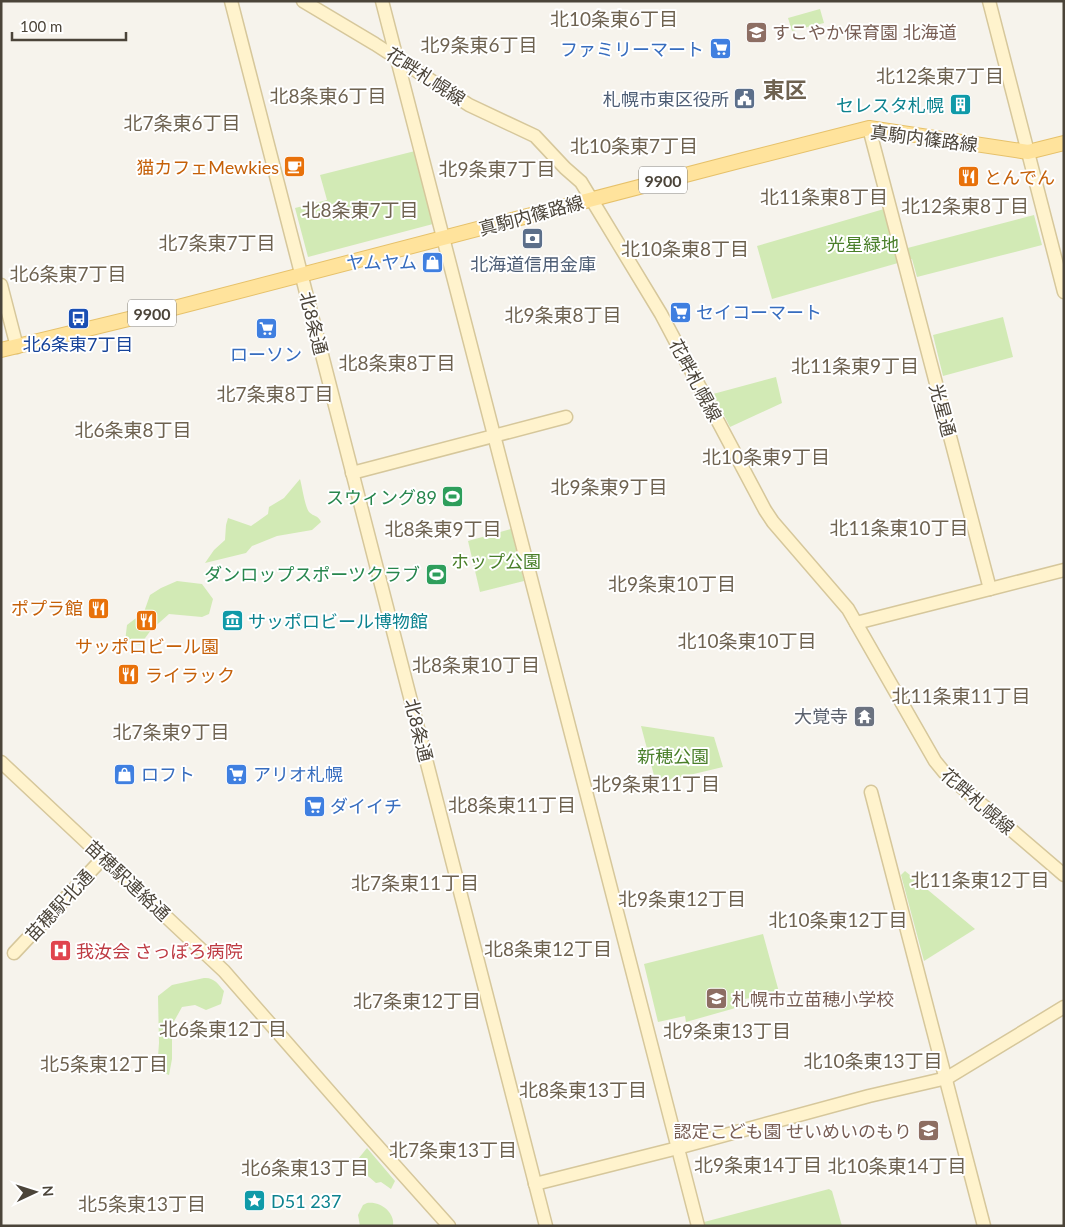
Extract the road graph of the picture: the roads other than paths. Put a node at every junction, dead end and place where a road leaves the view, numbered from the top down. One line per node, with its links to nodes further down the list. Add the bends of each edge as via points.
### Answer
1 (231, 1): 13 (street, 北8条通)
2 (303, 1): 5 (street, 花畔札幌線)
3 (382, 1): 5 (street)
4 (989, 1): 10 (street)
5 (396, 57): 6 (street, 花畔札幌線); 7 (street)
6 (415, 70): 7 (street); 11 (street, 花畔札幌線, via 469,105 535,136 581,182)
7 (402, 80): 12 (street)
8 (869, 128): 10 (main road, 真駒内篠路線 / 9900); 11 (main road, 真駒内篠路線 / 9900); 22 (street, 光星通)
9 (1064, 143): 10 (main road, 真駒内篠路線 / 9900)
10 (1028, 152): 15 (street)
11 (590, 199): 12 (main road, 真駒内篠路線 / 9900); 23 (street, 花畔札幌線, via 652,299 765,510)
12 (444, 238): 13 (main road, 真駒内篠路線 / 9900); 19 (street)
13 (302, 274): 16 (main road, 真駒内篠路線 / 9900); 20 (street, 北8条通)
14 (1, 285): 16 (street)
15 (1064, 292)
16 (17, 347): 17 (main road, 真駒内篠路線 / 9900)
17 (1, 350)
18 (566, 417): 19 (street)
19 (495, 436): 20 (street); 31 (street)
20 (352, 473): 32 (street, 北8条通)
21 (1064, 570): 22 (street)
22 (990, 589): 23 (street)
23 (856, 622): 27 (street, 花畔札幌線, via 934,761)
24 (1, 762): 26 (street, 苗穂駅連絡通)
25 (872, 792): 30 (street)
26 (104, 857): 28 (street, 苗穂駅北通); 33 (street, 苗穂駅連絡通, via 224,971)
27 (1064, 875)
28 (14, 953)
29 (1064, 1007): 30 (street)
30 (947, 1078): 31 (street); 36 (street)
31 (679, 1148): 32 (street); 35 (street)
32 (536, 1184): 34 (street, 北8条通)
33 (449, 1226)
34 (546, 1226)
35 (698, 1226)
36 (984, 1226)

